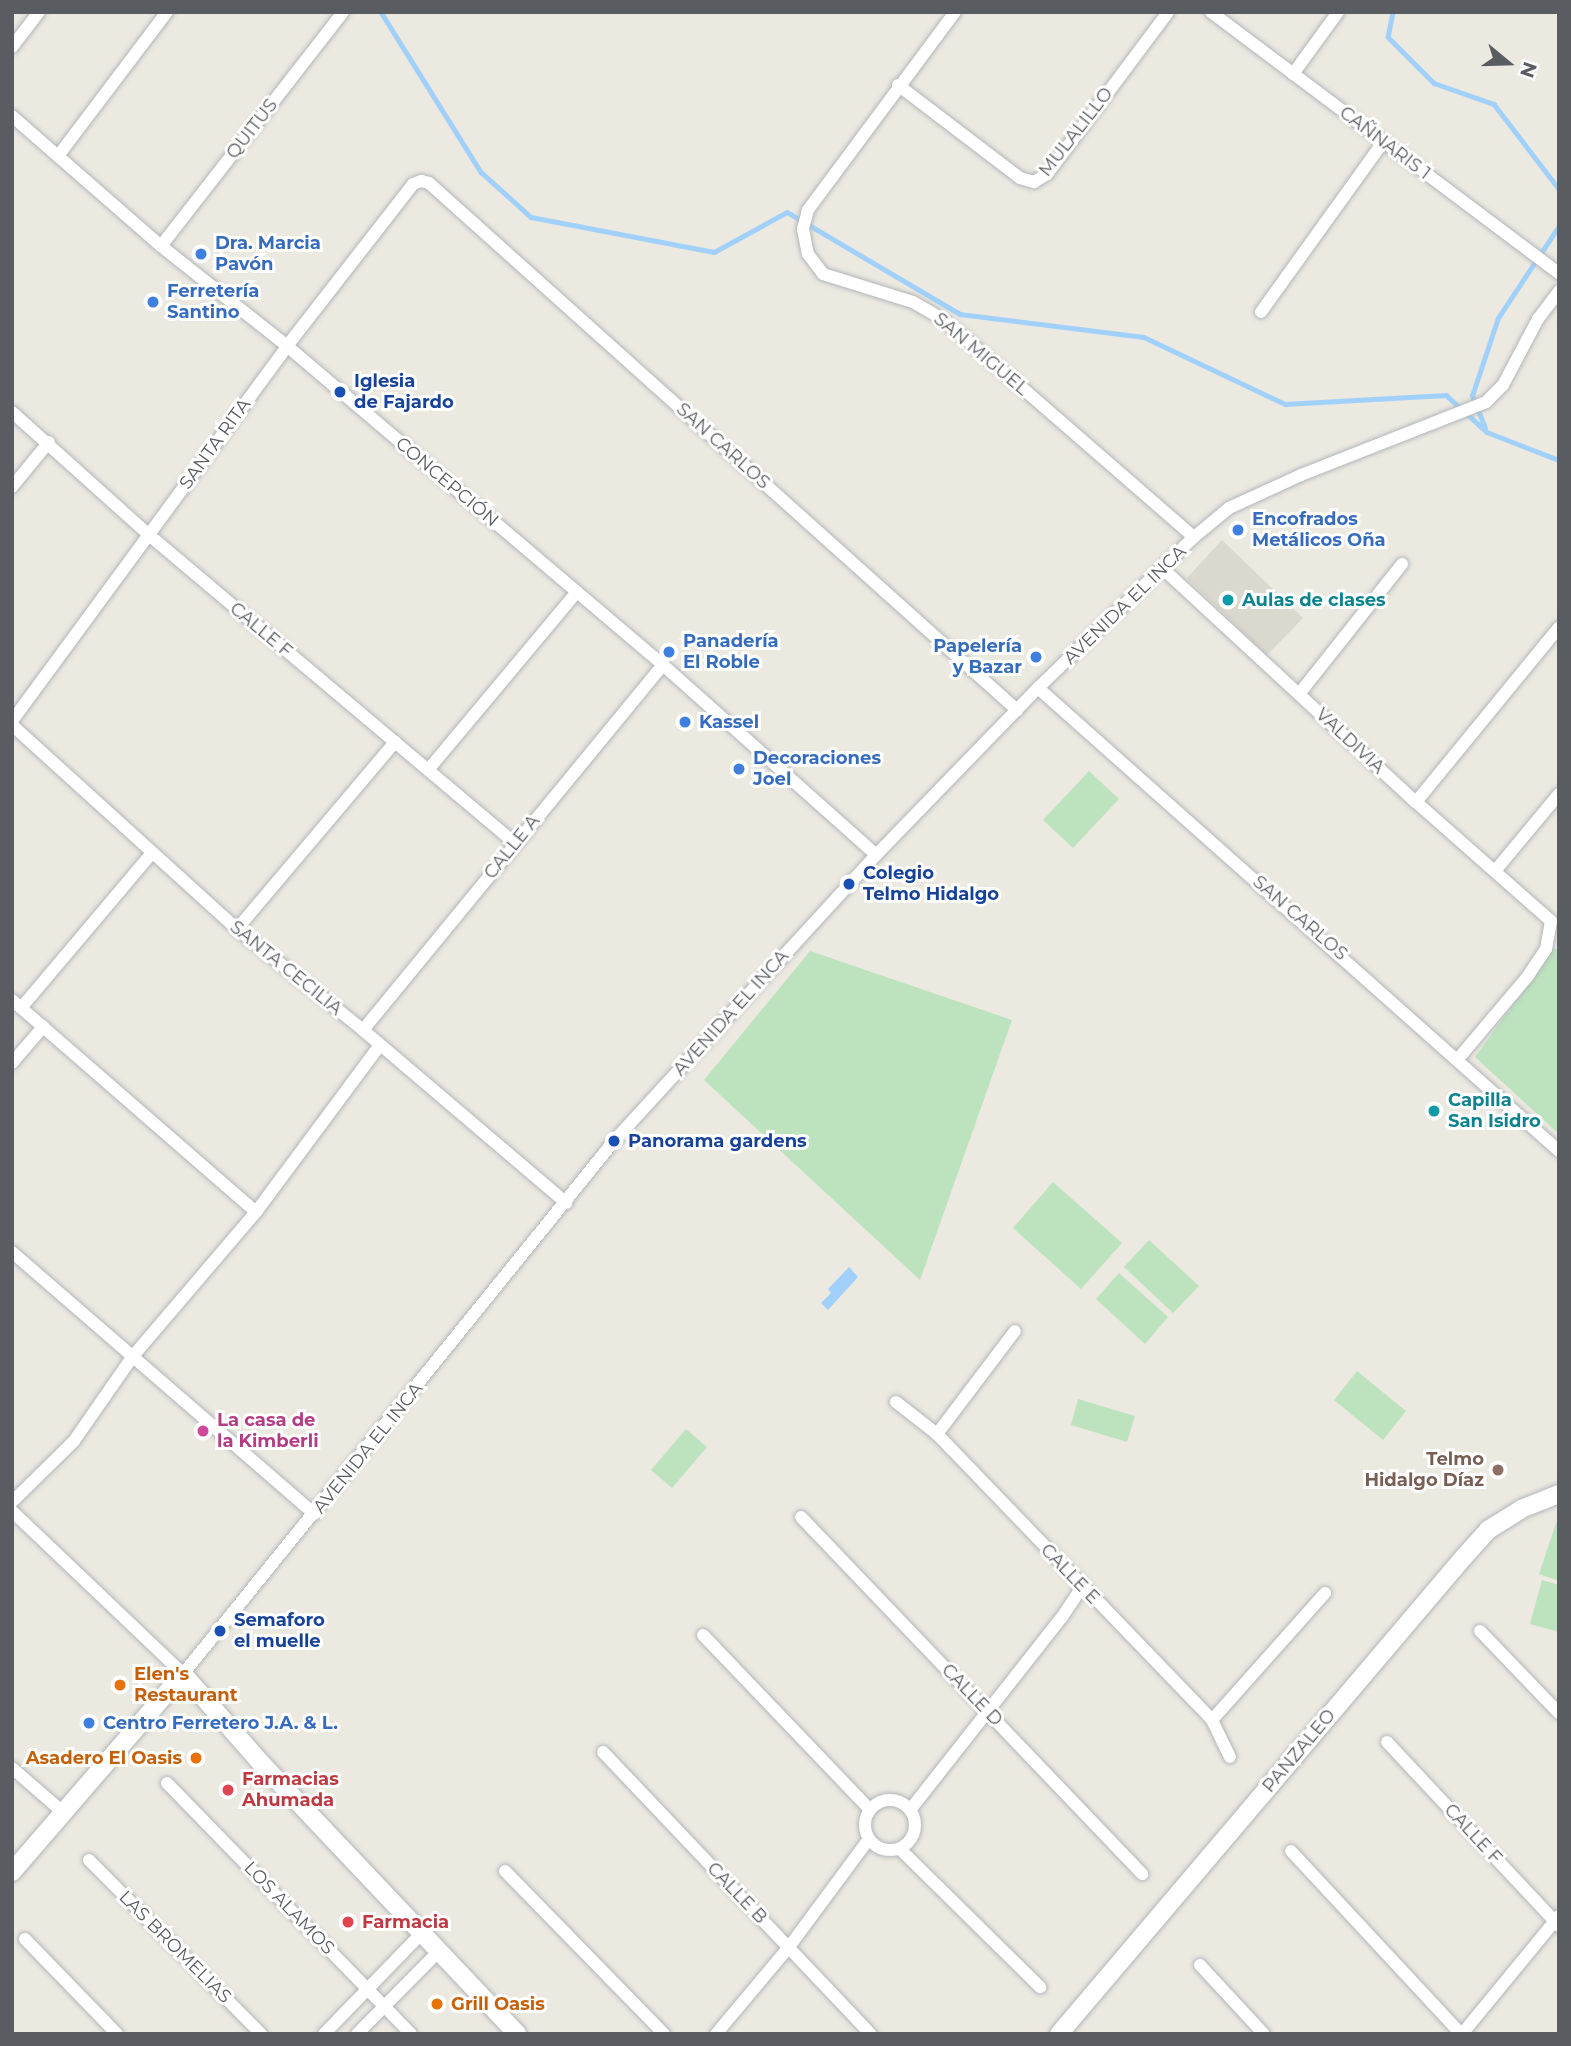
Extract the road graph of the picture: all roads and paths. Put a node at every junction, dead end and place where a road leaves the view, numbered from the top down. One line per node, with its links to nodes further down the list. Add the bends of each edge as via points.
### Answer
1 (39, 12): 8 (street)
2 (167, 12): 13 (street)
3 (343, 12): 15 (street, QUITUS)
4 (955, 12): 10 (street, SAN MIGUEL)
5 (1168, 12): 10 (street, MULALILLO, via 1047,174 1034,183 1020,178)
6 (1211, 12): 9 (street, CAÑNARIS 1)
7 (1338, 12): 9 (street)
8 (12, 47)
9 (1293, 74): 12 (street, CAÑNARIS 1)
10 (898, 85): 24 (street, SAN MIGUEL, via 808,211 803,229 808,254 822,274 914,302 944,320)
11 (12, 116): 13 (street, CONCEPCIÓN)
12 (1383, 142): 16 (street, CAÑNARIS 1); 18 (street)
13 (58, 156): 15 (street, CONCEPCIÓN)
14 (429, 183): 19 (street, SANTA RITA, via 414,184); 32 (street, SAN CARLOS)
15 (161, 246): 19 (street, CONCEPCIÓN)
16 (1556, 271)
17 (1559, 291): 24 (street, AVENIDA EL INCA, via 1538,319 1503,385 1486,402 1243,500)
18 (1261, 312)
19 (286, 346): 23 (street, SANTA RITA); 27 (street, CONCEPCIÓN)
20 (12, 412): 21 (street, CALLE F)
21 (48, 442): 22 (street); 23 (street, CALLE F)
22 (12, 487)
23 (149, 535): 33 (street, SANTA RITA); 34 (street, CALLE F)
24 (1194, 537): 26 (street, AVENIDA EL INCA)
25 (1402, 564): 31 (street)
26 (1162, 568): 30 (street, AVENIDA EL INCA); 31 (street, VALDIVIA)
27 (577, 592): 29 (street, CONCEPCIÓN); 35 (street)
28 (1559, 627): 37 (street)
29 (663, 665): 38 (street, CALLE A); 40 (street, CONCEPCIÓN)
30 (1038, 688): 32 (street, AVENIDA EL INCA); 47 (street, SAN CARLOS)
31 (1299, 694): 37 (street, VALDIVIA)
32 (1017, 710): 40 (street, AVENIDA EL INCA)
33 (12, 723): 39 (street, SANTA CECILIA)
34 (395, 742): 35 (street, CALLE F); 42 (street)
35 (428, 770): 38 (street, CALLE F)
36 (1559, 794): 41 (street)
37 (1416, 802): 41 (street, VALDIVIA)
38 (514, 843): 45 (street, CALLE A)
39 (152, 853): 42 (street, SANTA CECILIA); 43 (street)
40 (876, 855): 50 (street, AVENIDA EL INCA, via 614,1141)
41 (1495, 871): 47 (street, VALDIVIA, via 1551,921 1546,949)
42 (237, 929): 45 (street, SANTA CECILIA)
43 (17, 1004): 44 (street)
44 (43, 1027): 48 (street); 51 (street)
45 (363, 1030): 46 (street, SANTA CECILIA)
46 (380, 1045): 50 (street, SANTA CECILIA); 51 (street)
47 (1457, 1060): 49 (street, SAN CARLOS)
48 (12, 1063)
49 (1559, 1151)
50 (566, 1203): 60 (street, AVENIDA EL INCA)
51 (256, 1212): 54 (street)
52 (12, 1252): 54 (street)
53 (1015, 1331): 56 (street)
54 (133, 1356): 58 (street, via 74,1441); 60 (street)
55 (896, 1402): 56 (street, CALLE E)
56 (937, 1434): 62 (street, CALLE E)
57 (1559, 1494): 103 (street, PANZALEO, via 1521,1509 1488,1530)
58 (12, 1502)
59 (12, 1511): 66 (street)
60 (314, 1514): 66 (street, AVENIDA EL INCA)
61 (801, 1517): 67 (street, CALLE D)
62 (1082, 1587): 67 (street); 69 (street, CALLE E)
63 (1325, 1594): 69 (street)
64 (1480, 1631): 68 (street)
65 (703, 1635): 75 (street)
66 (183, 1674): 77 (street, AVENIDA EL INCA); 86 (street, via 252,1754)
67 (987, 1709): 76 (street); 84 (street, CALLE D)
68 (1559, 1713)
69 (1212, 1720): 72 (street, CALLE E)
70 (1387, 1742): 85 (street, CALLE F)
71 (603, 1752): 88 (street, CALLE B)
72 (1230, 1757)
73 (12, 1768): 77 (street)
74 (167, 1783): 92 (street, LOS ALAMOS)
75 (870, 1810): 76 (street, via 890,1800); 78 (street, via 865,1824)
76 (910, 1810): 79 (street, via 915,1831)
77 (64, 1813): 83 (street, AVENIDA EL INCA)
78 (869, 1839): 79 (street, via 886,1850); 88 (street)
79 (900, 1849): 91 (street)
80 (1291, 1851): 105 (street)
81 (89, 1860): 95 (street, LAS BROMELIAS)
82 (505, 1871): 100 (street)
83 (12, 1872)
84 (1142, 1874)
85 (1557, 1921): 105 (street)
86 (422, 1933): 89 (street); 92 (street)
87 (25, 1939): 94 (street)
88 (789, 1947): 101 (street); 102 (street, CALLE B)
89 (439, 1951): 93 (street); 99 (street)
90 (1200, 1965): 104 (street)
91 (1040, 1987)
92 (368, 1990): 93 (street, LOS ALAMOS); 96 (street)
93 (385, 2007): 97 (street); 98 (street, LOS ALAMOS)
94 (117, 2034)
95 (261, 2034)
96 (324, 2034)
97 (358, 2034)
98 (411, 2034)
99 (517, 2034)
100 (664, 2034)
101 (716, 2034)
102 (871, 2034)
103 (1059, 2034)
104 (1264, 2034)
105 (1462, 2034)

